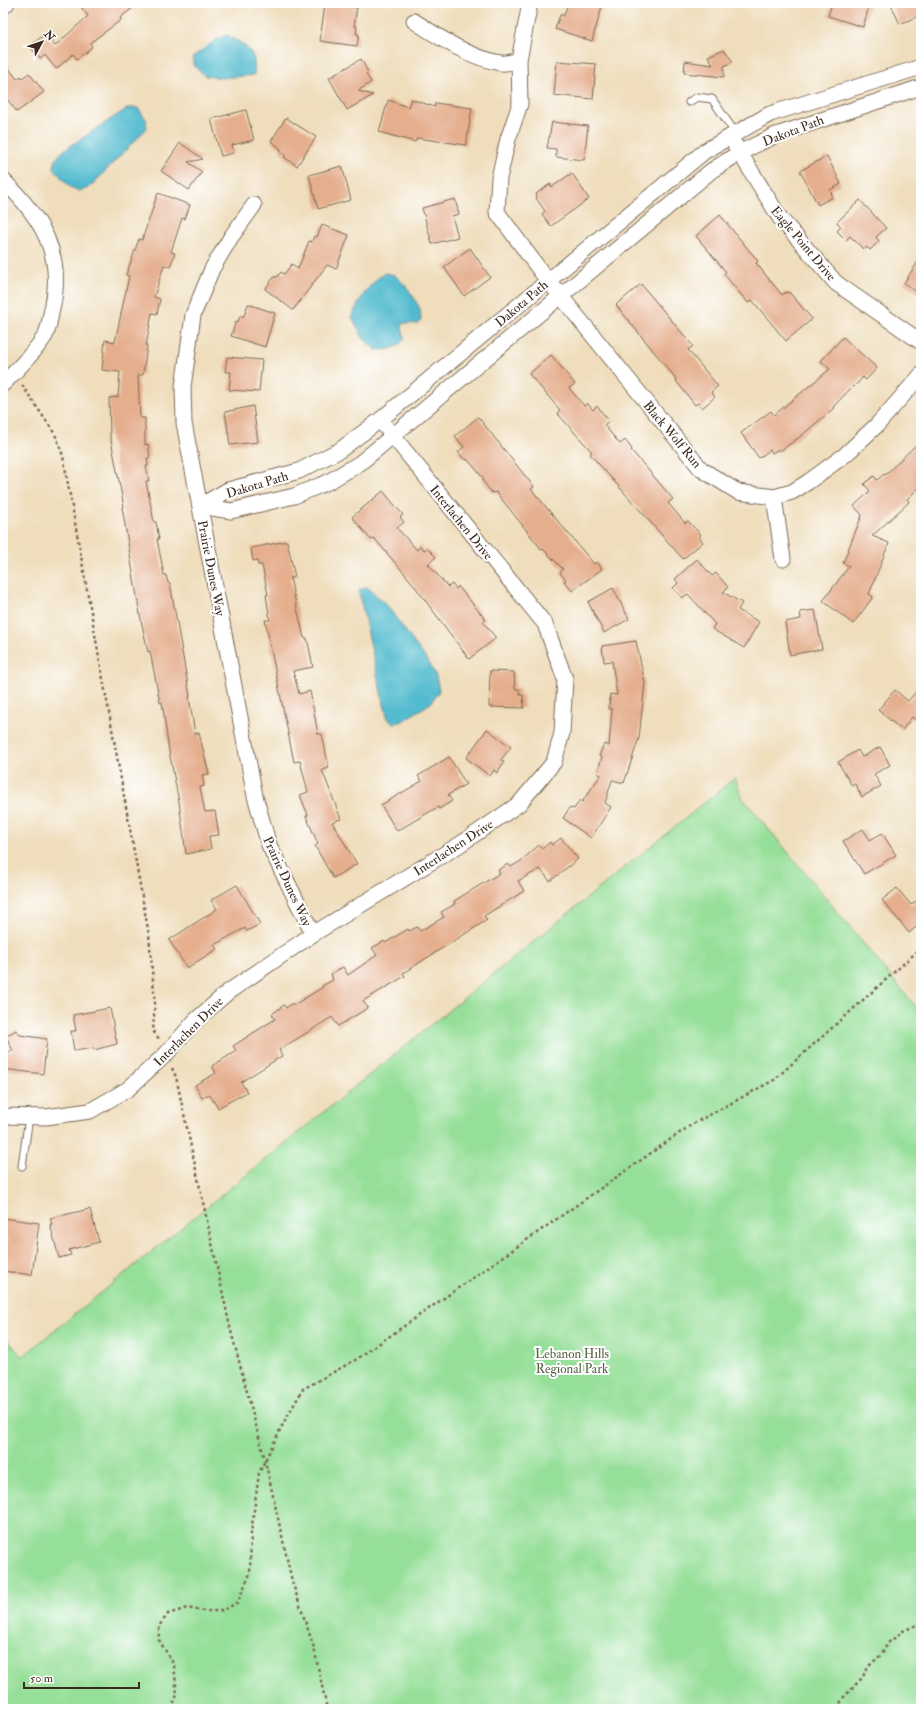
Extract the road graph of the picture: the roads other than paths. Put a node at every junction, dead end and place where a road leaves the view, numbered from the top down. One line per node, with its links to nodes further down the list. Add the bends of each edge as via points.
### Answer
1 (7, 3): 3 (street)
2 (530, 3): 5 (street, Black Wolf Run)
3 (3, 7)
4 (414, 21): 5 (street, via 475,56 502,63)
5 (519, 60): 13 (street, Black Wolf Run, via 520,104 499,178 497,212)
6 (921, 67): 9 (street, Dakota Path, via 770,114)
7 (921, 87): 10 (street, Dakota Path, via 798,126)
8 (689, 102): 9 (lane, via 697,97 712,99)
9 (733, 136): 10 (street, Eagle Point Drive); 13 (street, Dakota Path, via 705,151)
10 (739, 153): 14 (street, Dakota Path, via 712,171); 15 (street, Eagle Point Drive, via 780,218 836,282)
11 (3, 180): 17 (street, via 20,196 41,225 54,255 56,293 45,335)
12 (254, 205): 21 (street, Prairie Dunes Way, via 212,269 193,315 183,387 184,423)
13 (548, 280): 14 (street, Black Wolf Run); 18 (street, Dakota Path)
14 (562, 296): 19 (street, Dakota Path); 20 (street, Black Wolf Run, via 701,469 738,492)
15 (921, 342)
16 (921, 375): 20 (street, Black Wolf Run, via 845,455 792,492)
17 (3, 384)
18 (380, 420): 19 (street, Interlachen Drive); 21 (street, Dakota Path, via 340,450 299,471 228,490)
19 (393, 436): 21 (street, Dakota Path, via 360,463 328,482 294,496 231,511); 23 (street, Interlachen Drive, via 545,624 565,679 562,733 554,762 519,804 459,845)
20 (774, 497): 22 (street)
21 (200, 506): 23 (street, Prairie Dunes Way, via 255,796 268,845)
22 (783, 559)
23 (313, 934): 25 (street, Interlachen Drive, via 228,992 195,1021 166,1054 128,1089 90,1110)
24 (3, 1116): 25 (street, Interlachen Drive)
25 (29, 1117): 26 (lane)
26 (22, 1166)

